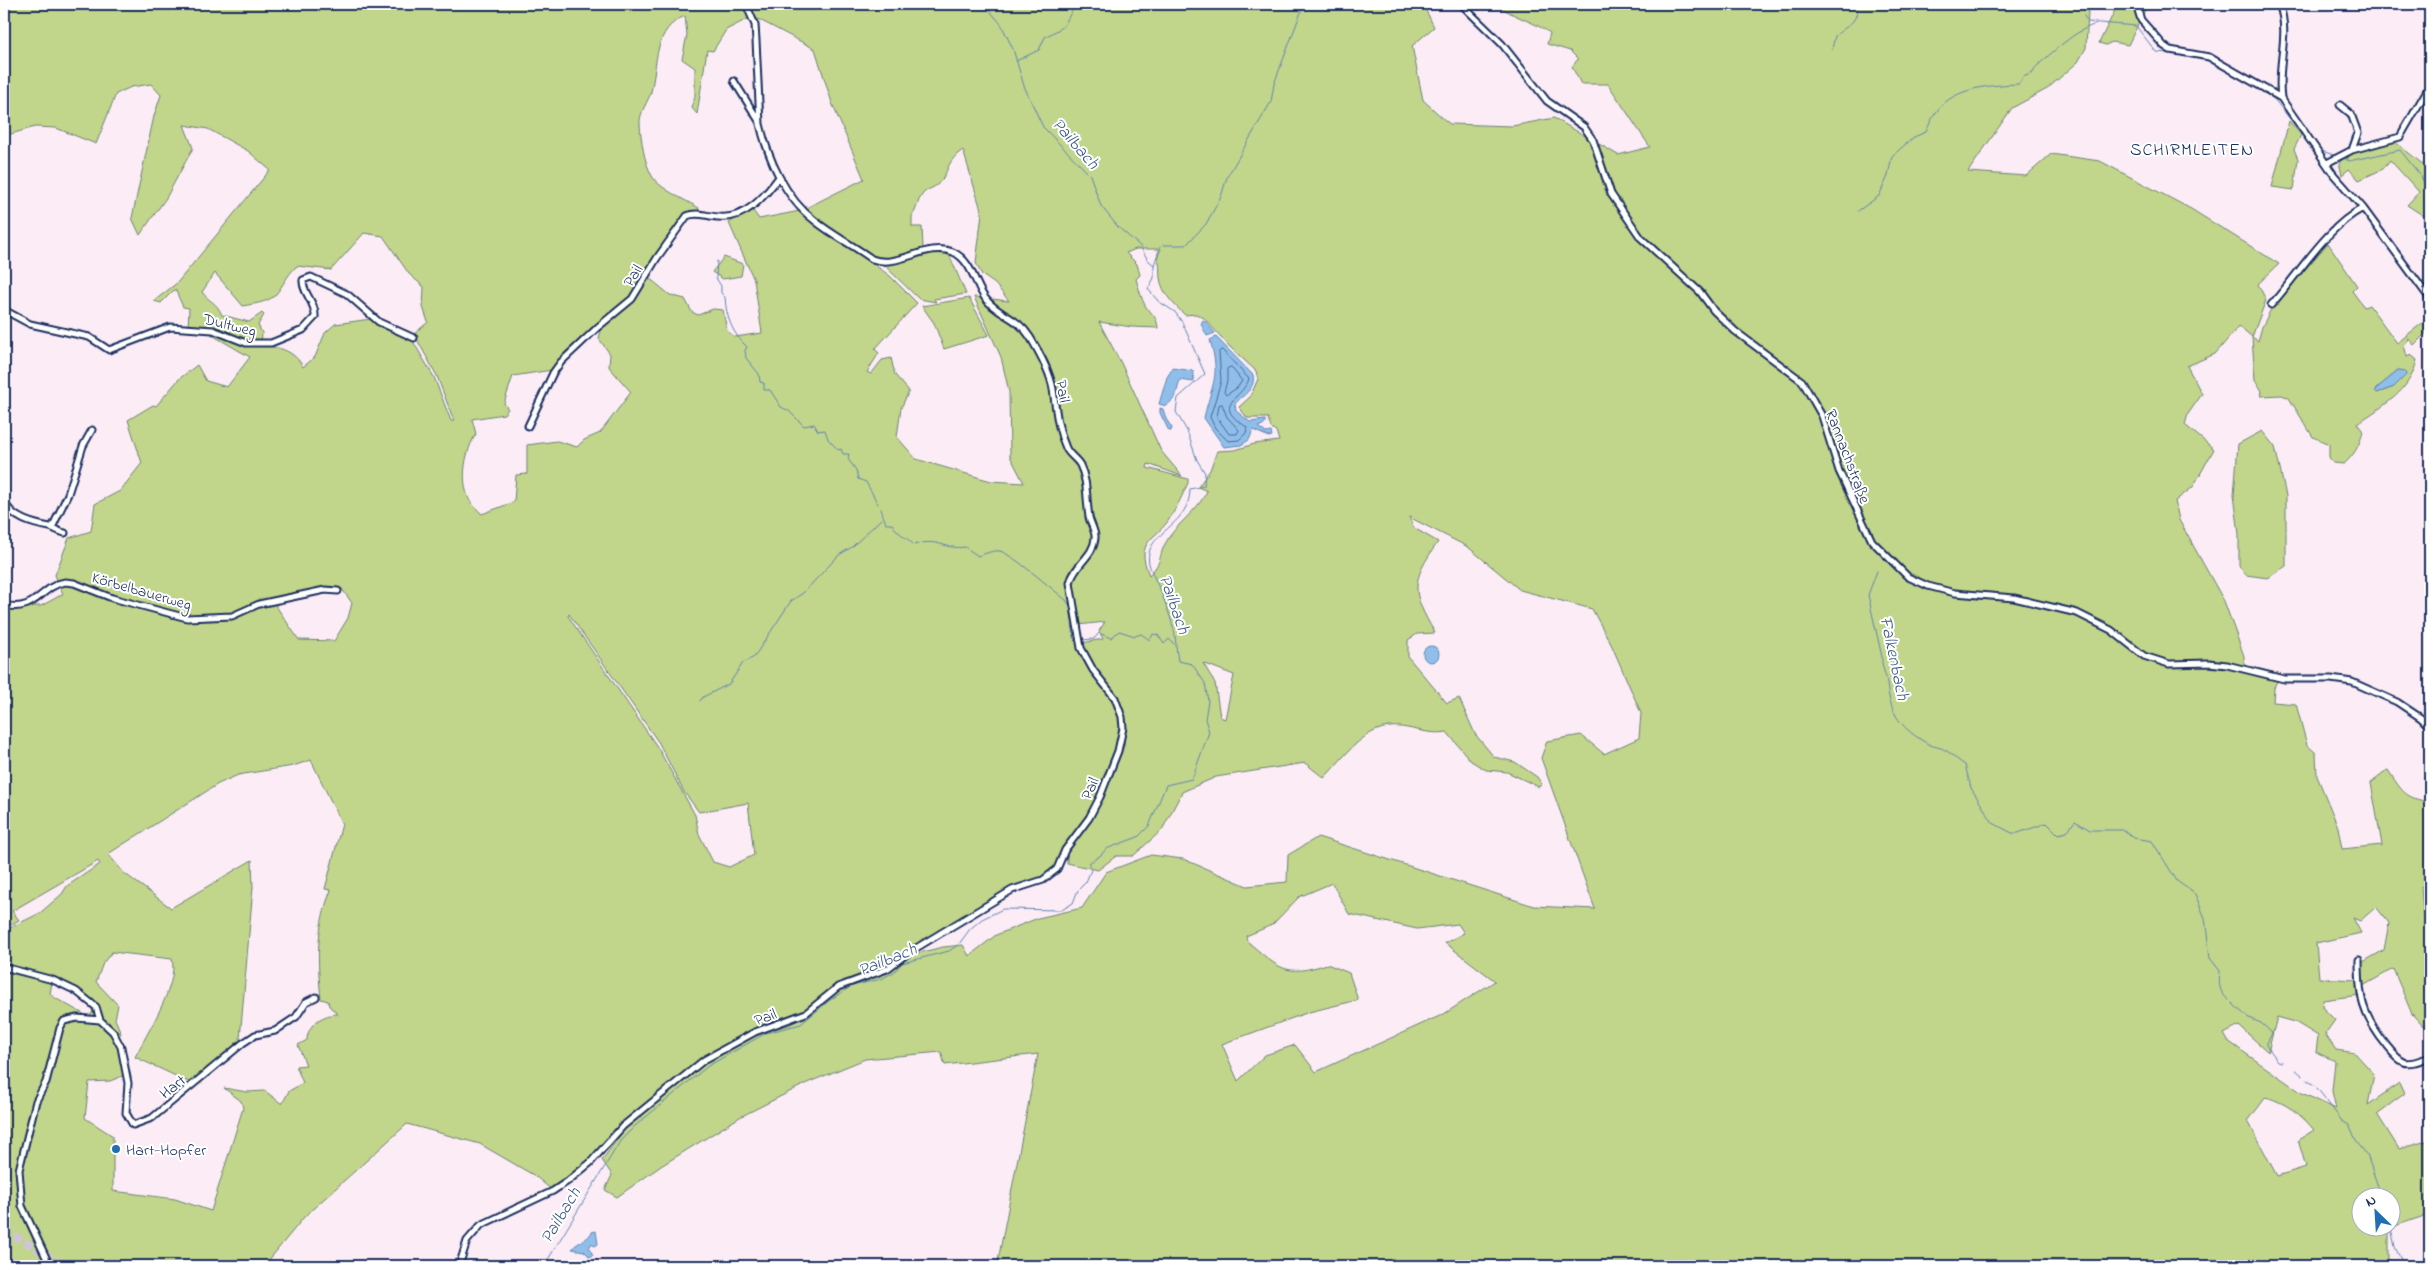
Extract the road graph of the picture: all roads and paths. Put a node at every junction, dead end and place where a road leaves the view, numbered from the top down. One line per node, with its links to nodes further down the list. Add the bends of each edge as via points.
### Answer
1 (746, 4): 9 (street, Pail, via 756,33)
2 (1461, 4): 25 (street, Rannachstraße, via 1502,44 1547,100 1584,127 1593,140 1611,194 1641,238 1700,292 1714,312 1735,331 1802,381 1822,416 1839,471 1872,541 1908,577 1955,593 2014,598 2078,613 2110,630 2144,656 2169,664 2209,663 2284,679 2352,682 2402,705)
3 (2136, 4): 7 (street, via 2141,20 2170,50 2209,57)
4 (2279, 4): 7 (street, via 2285,30 2279,85)
5 (734, 81): 9 (street, Pail)
6 (2430, 85): 10 (street, via 2400,136)
7 (2281, 98): 11 (street)
8 (2340, 105): 10 (street, via 2351,114 2358,133)
9 (760, 124): 12 (street, Pail)
10 (2352, 150): 11 (street)
11 (2327, 163): 13 (street)
12 (780, 177): 18 (street, Pail, via 764,196 735,216 687,216 632,299 561,362); 32 (street, Pail, via 802,210 815,222 872,259 890,262 934,250 954,252 963,259 985,298 1020,323 1030,337 1053,388 1055,413 1066,448 1079,463 1084,476 1089,517 1096,538 1090,553 1072,575 1072,604 1081,648 1115,698 1122,717 1118,751 1089,818 1065,850 1052,875 1012,890 887,969 838,987 806,1012 755,1032 704,1060 623,1126 594,1159 568,1181 482,1225 467,1241)
13 (2364, 208): 14 (street); 15 (street, via 2346,218)
14 (2430, 299)
15 (2271, 304)
16 (4, 310): 17 (street, Dultweg, via 30,324 89,337 109,350 170,326 213,330 246,343 271,343 303,330 315,316 314,304 303,285 303,280 311,277 347,294 380,322)
17 (414, 338)
18 (528, 426)
19 (92, 430): 21 (street, via 82,446 68,494)
20 (4, 501): 21 (street, via 14,515 37,526)
21 (52, 528): 22 (street)
22 (65, 533)
23 (338, 591): 24 (street, Körbelbauerweg, via 325,590 259,604 232,616 201,618 178,617 65,582 56,583 28,604 18,607)
24 (4, 605)
25 (2430, 727)
26 (2359, 960): 30 (street, via 2363,1006 2368,1021 2404,1062)
27 (4, 967): 29 (street, Hart, via 53,980 76,991 96,1007)
28 (316, 997): 29 (street, Hart, via 306,1002 296,1017 275,1031 255,1035 243,1043 152,1118 137,1125 133,1125 126,1113 128,1082 121,1046 113,1032)
29 (100, 1020): 31 (street, via 77,1018 64,1021 60,1028 46,1082 36,1101 19,1170 22,1206)
30 (2430, 1058)
31 (50, 1266)
32 (459, 1266)

